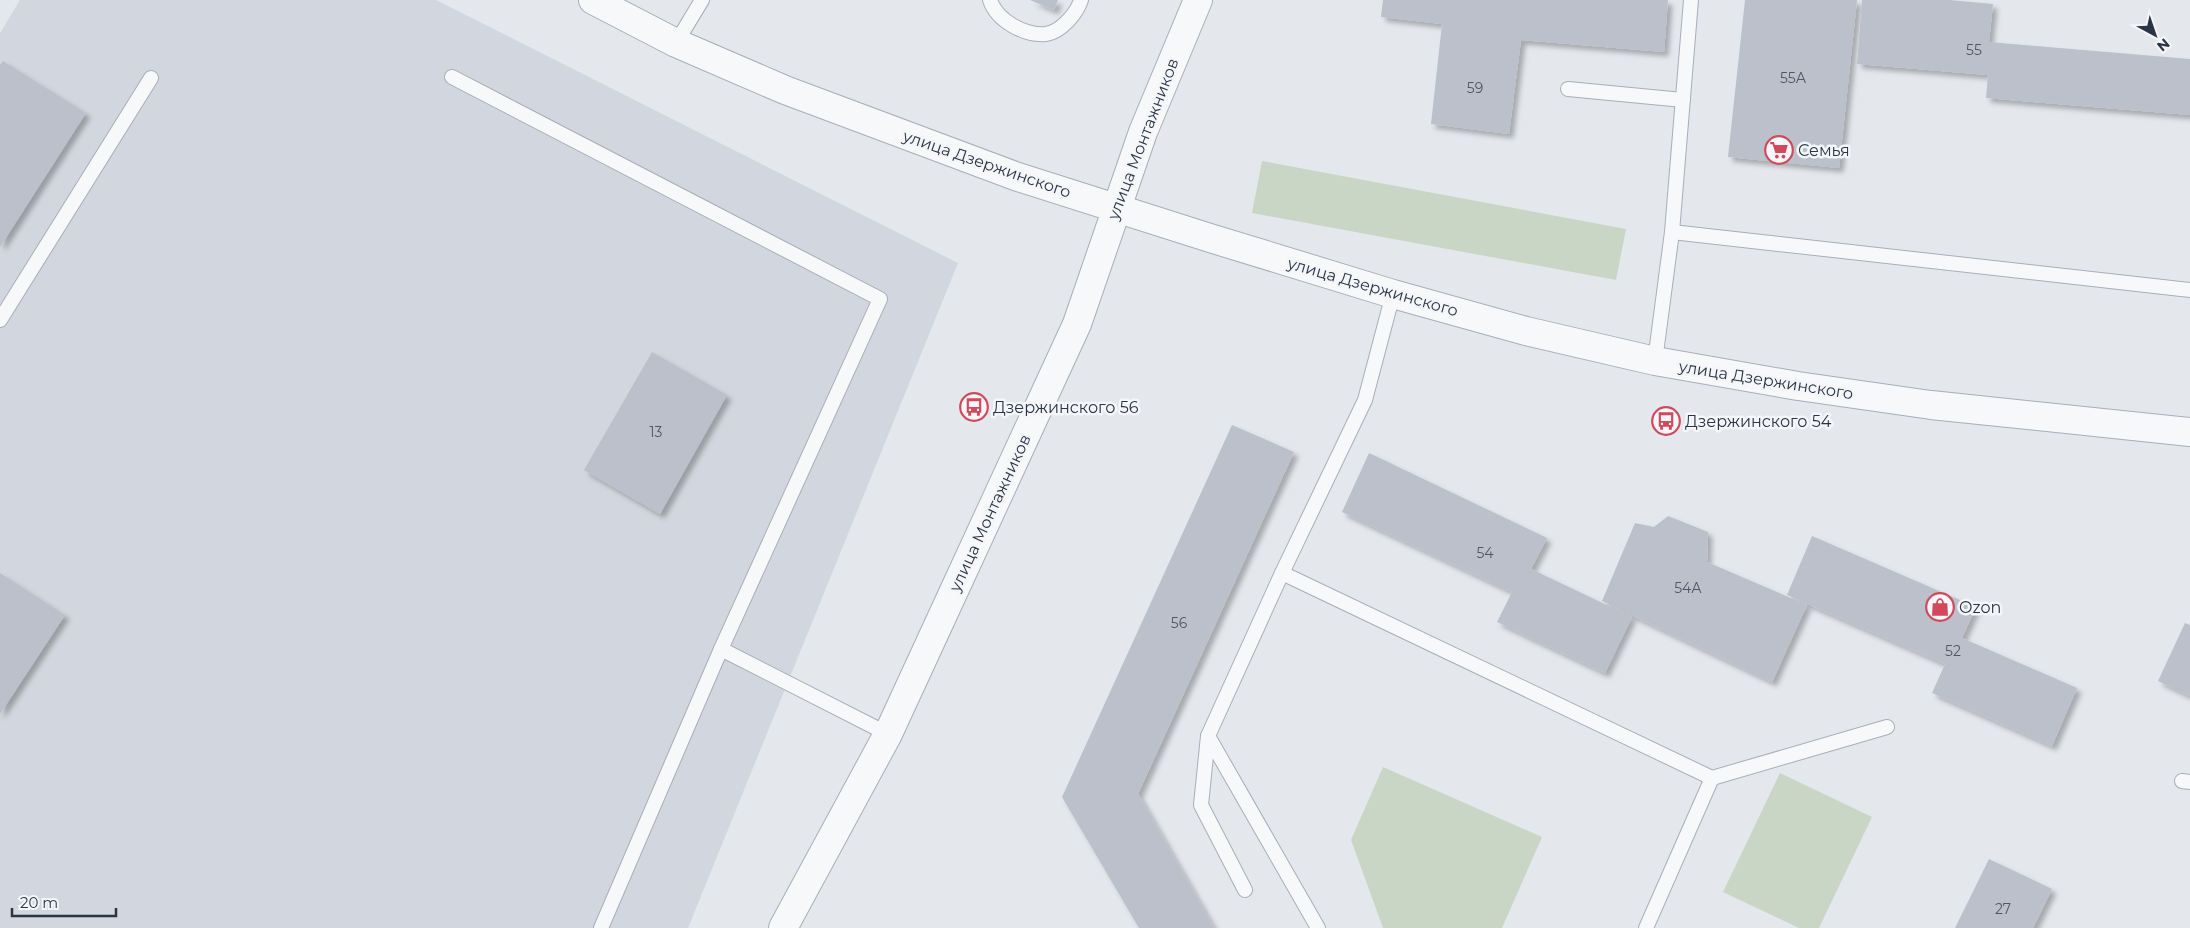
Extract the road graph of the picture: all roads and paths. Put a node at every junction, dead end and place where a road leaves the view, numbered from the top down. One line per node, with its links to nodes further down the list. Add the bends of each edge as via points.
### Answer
1 (593, 0): 7 (street, улица Дзержинского)
2 (702, 0): 7 (lane)
3 (990, 0): 4 (lane, via 1008,22 1030,33 1049,34 1064,24 1079,8)
4 (1081, 0)
5 (1198, 0): 12 (street, улица Монтажников, via 1143,132)
6 (1691, 0): 11 (lane)
7 (676, 43): 12 (street, улица Дзержинского, via 872,123 1015,176)
8 (452, 77): 20 (lane, via 880,299)
9 (151, 78): 16 (lane)
10 (1568, 89): 11 (lane)
11 (1683, 100): 13 (lane)
12 (1116, 208): 15 (street, улица Дзержинского); 22 (street, улица Монтажников, via 1077,324)
13 (1672, 232): 14 (lane); 17 (lane)
14 (2190, 290)
15 (1393, 294): 17 (street, улица Дзержинского, via 1526,331); 19 (lane, via 1365,400)
16 (0, 320)
17 (1654, 361): 18 (street, улица Дзержинского, via 1922,404)
18 (2190, 432)
19 (1282, 573): 23 (lane); 24 (lane)
20 (721, 649): 22 (lane); 26 (lane)
21 (1887, 727): 24 (lane)
22 (888, 734): 27 (street, улица Монтажников)
23 (1208, 736): 25 (lane, via 1201,804); 28 (lane)
24 (1712, 778): 29 (lane)
25 (1245, 890)
26 (601, 928)
27 (783, 928)
28 (1318, 928)
29 (1646, 928)

